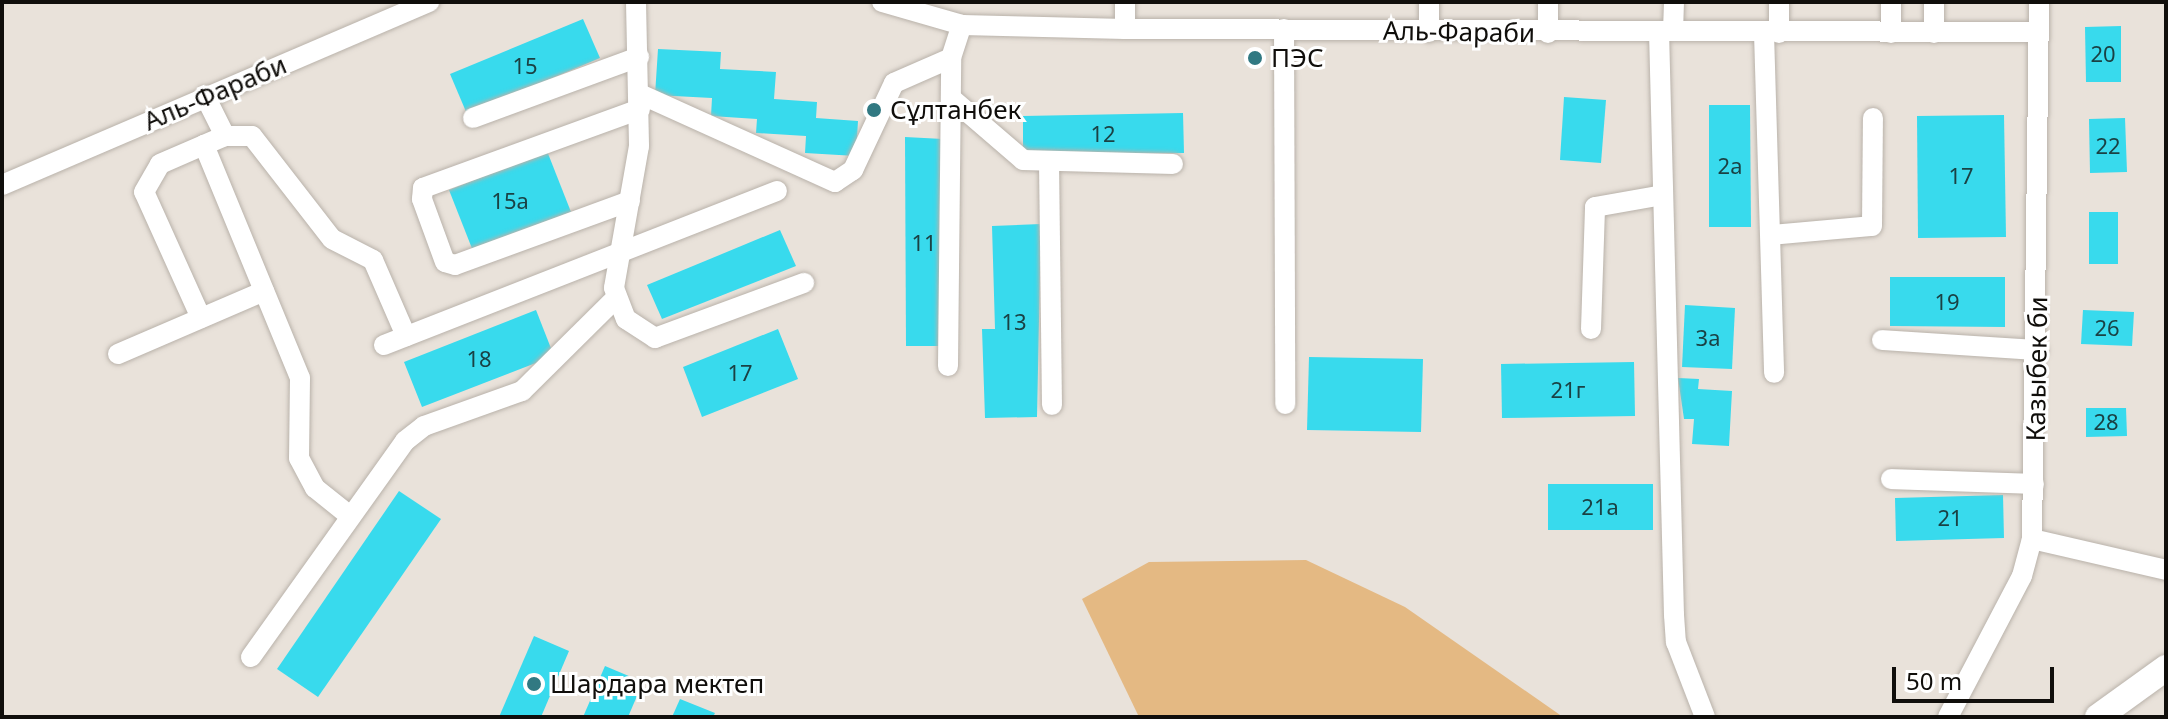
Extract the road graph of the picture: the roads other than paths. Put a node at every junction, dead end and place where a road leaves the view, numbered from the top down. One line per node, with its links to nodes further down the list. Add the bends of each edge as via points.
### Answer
1 (429, 2): 25 (street, Аль-Фараби)
2 (636, 2): 23 (street)
3 (882, 2): 12 (street, Аль-Фараби)
4 (1125, 2): 14 (street)
5 (1429, 2): 17 (street)
6 (1548, 2): 19 (street)
7 (1674, 2): 16 (street)
8 (1779, 2): 20 (street)
9 (1891, 2): 21 (street)
10 (1934, 2): 22 (street)
11 (2039, 2): 18 (street, Казыбек би)
12 (942, 11): 13 (street, Аль-Фараби)
13 (962, 25): 14 (street, Аль-Фараби); 24 (street)
14 (1125, 29): 15 (street, Аль-Фараби)
15 (1284, 29): 17 (street, Аль-Фараби); 52 (street)
16 (1666, 31): 19 (street, Аль-Фараби); 20 (street, Аль-Фараби); 36 (street)
17 (1429, 32): 19 (street, Аль-Фараби)
18 (2039, 32): 22 (street, Аль-Фараби); 48 (street, Казыбек би)
19 (1548, 33)
20 (1771, 33): 21 (street, Аль-Фараби); 38 (street)
21 (1891, 33): 22 (street, Аль-Фараби)
22 (1934, 33)
23 (639, 57): 27 (street); 28 (street)
24 (951, 58): 26 (street); 27 (street, via 894,83 853,170 835,182)
25 (205, 96): 30 (street); 34 (street, Аль-Фараби)
26 (951, 98): 32 (street, via 1013,155); 50 (street)
27 (640, 102): 37 (street); 37 (street, via 423,188 422,199 445,262 455,265)
28 (473, 118)
29 (1873, 118): 38 (street, via 1872,226)
30 (225, 136): 31 (street); 45 (street, via 252,136 332,239 373,260)
31 (204, 145): 41 (street); 43 (street, via 160,164 144,192)
32 (1049, 161): 33 (street); 53 (street)
33 (1173, 164)
34 (2, 185)
35 (777, 191): 39 (street)
36 (1663, 195): 44 (street, via 1595,207); 62 (street, via 1676,642)
37 (630, 201): 39 (street)
38 (1771, 235): 51 (street)
39 (621, 252): 42 (street); 45 (street)
40 (804, 283): 42 (street, via 655,338 626,319)
41 (264, 291): 43 (street); 56 (street, via 304,397 299,458 315,488)
42 (616, 298): 56 (street, via 522,391 424,426 405,441)
43 (201, 318): 49 (street)
44 (1591, 329)
45 (406, 336): 47 (street)
46 (1882, 340): 48 (street)
47 (384, 345)
48 (2038, 350): 55 (street, Казыбек би)
49 (118, 354)
50 (948, 366)
51 (1774, 373)
52 (1285, 404)
53 (1052, 405)
54 (1891, 479): 55 (street)
55 (2034, 484): 57 (street, Казыбек би)
56 (350, 516): 59 (street)
57 (2032, 539): 58 (street); 63 (street, Казыбек би, via 2022,576)
58 (2166, 570)
59 (251, 657)
60 (2166, 668): 61 (street)
61 (2113, 712)
62 (1705, 717)
63 (1948, 717)

